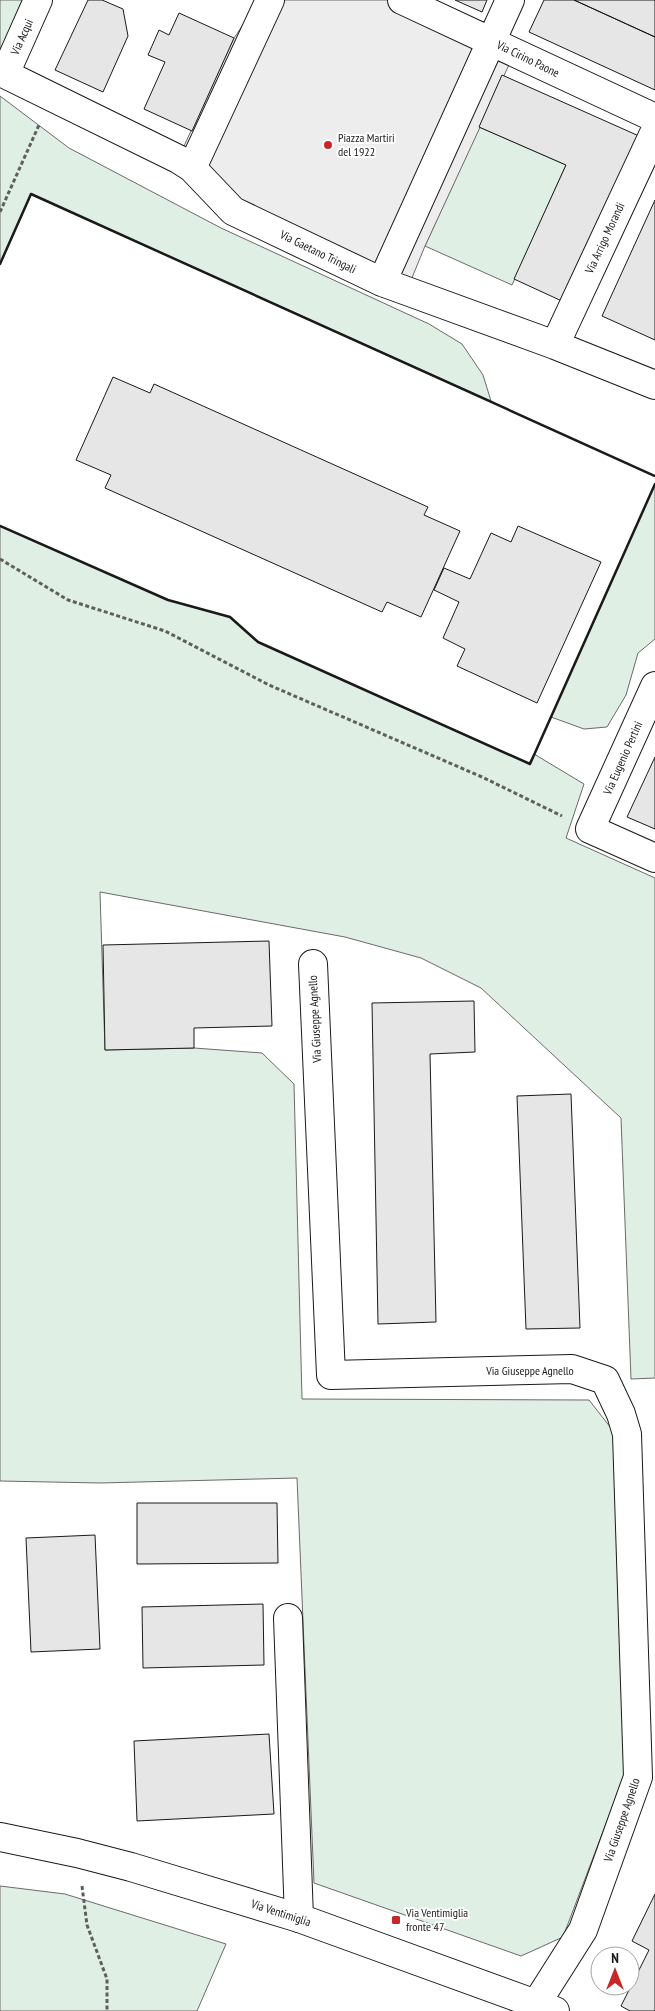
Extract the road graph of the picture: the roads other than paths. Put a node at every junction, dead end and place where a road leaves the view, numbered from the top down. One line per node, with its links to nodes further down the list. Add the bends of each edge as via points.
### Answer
1 (38, 0): 6 (street, Via Acqui)
2 (270, 0): 9 (street)
3 (402, 0): 5 (street, Via Cirino Paone)
4 (510, 0): 5 (street)
5 (491, 41): 7 (street, Via Cirino Paone); 10 (street)
6 (5, 74): 9 (street, Via Gaetano Tringali)
7 (655, 118)
8 (655, 131): 11 (street, Via Arrigo Morandi)
9 (192, 168): 10 (street, Via Gaetano Tringali, via 233,211)
10 (382, 282): 11 (street, Via Gaetano Tringali)
11 (555, 345): 12 (street, Via Gaetano Tringali)
12 (655, 384)
13 (655, 686): 14 (street, Via Eugenio Pertini, via 590,829)
14 (655, 858)
15 (313, 964): 19 (street, Via Giuseppe Agnello, via 331,1375 572,1369 606,1380 627,1434 638,1778 583,1930)
16 (288, 1618): 18 (street)
17 (0, 1837): 18 (street, Via Ventimiglia, via 130,1866)
18 (299, 1918): 19 (street, Via Ventimiglia)
19 (545, 2008)

